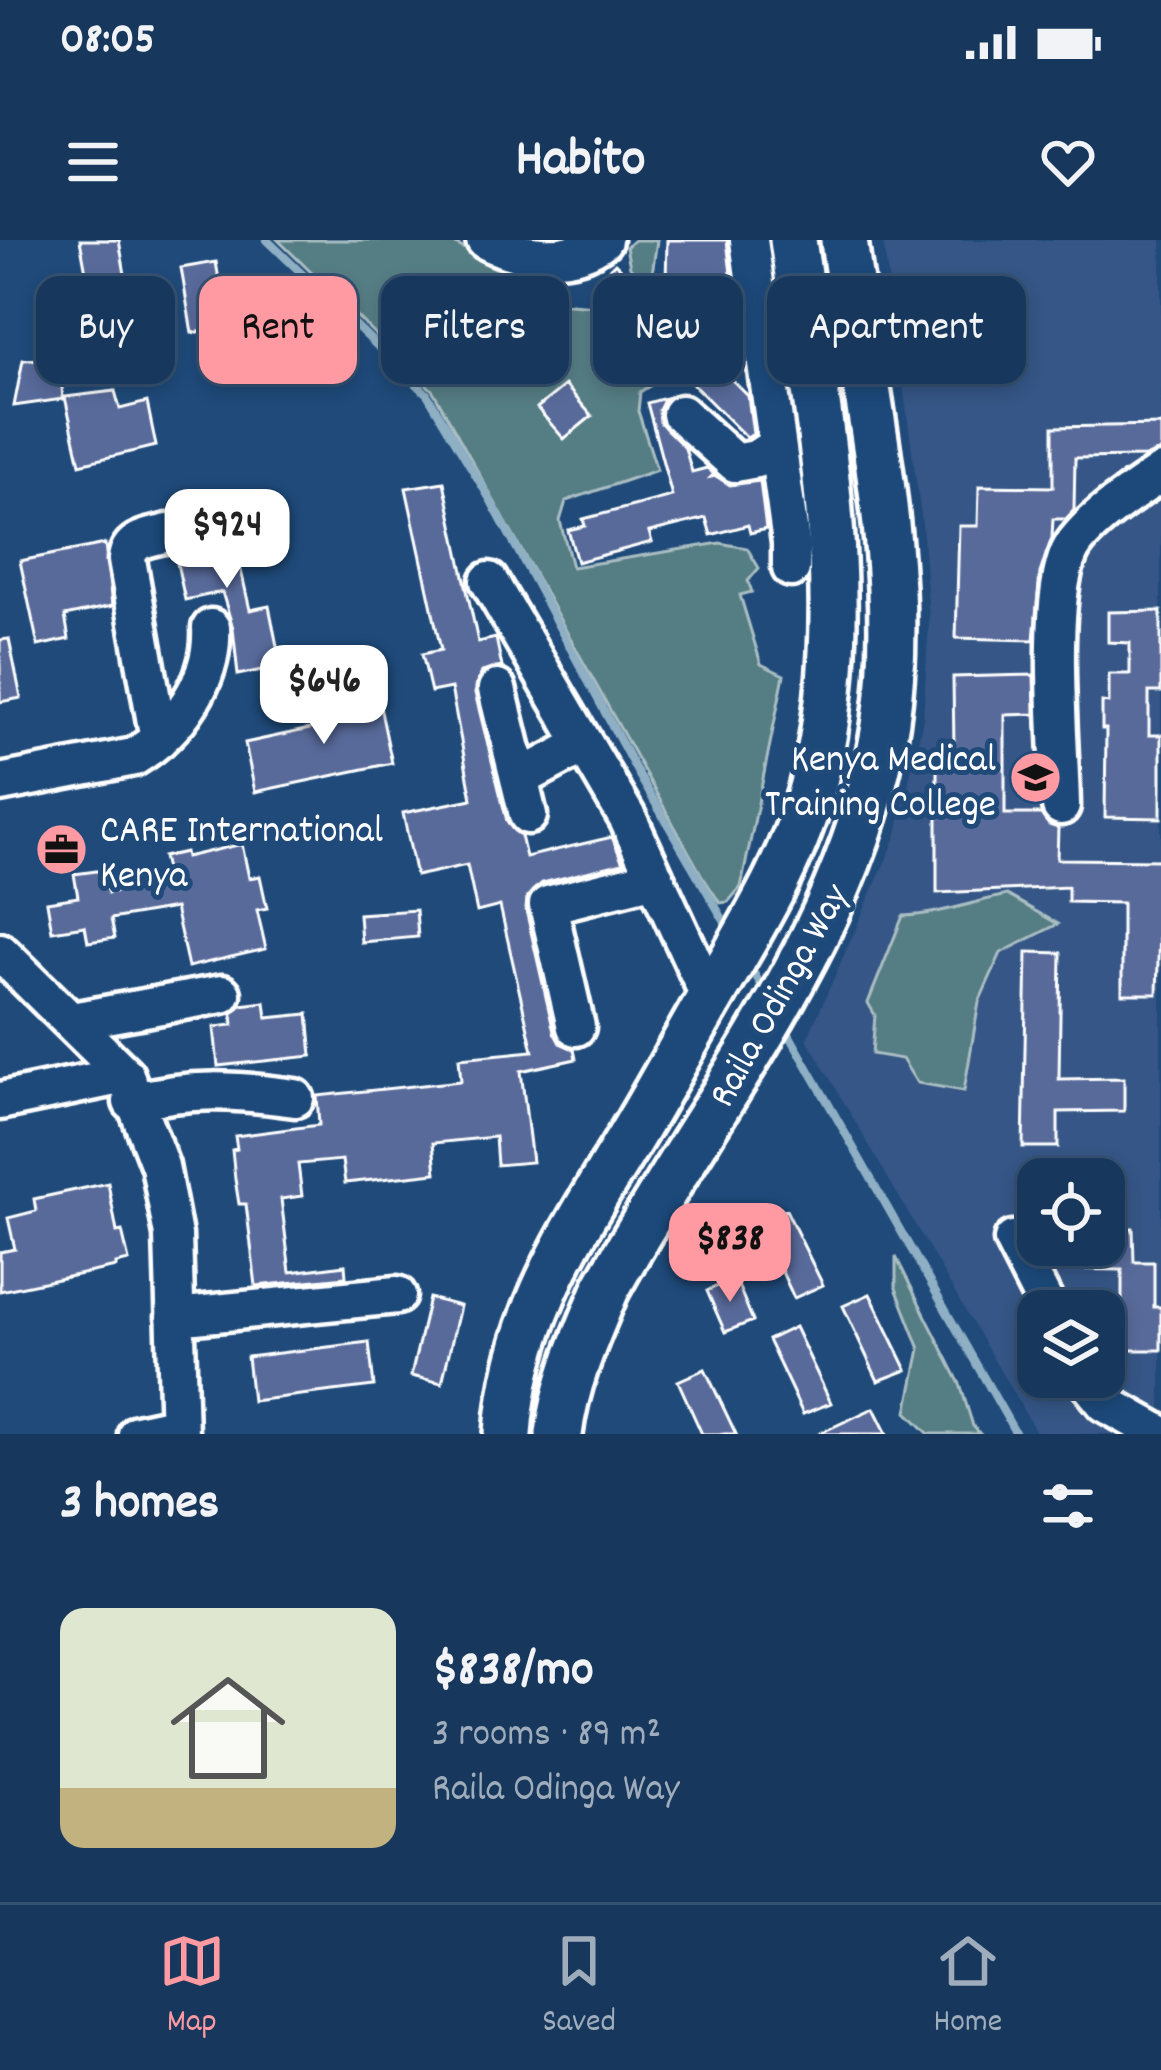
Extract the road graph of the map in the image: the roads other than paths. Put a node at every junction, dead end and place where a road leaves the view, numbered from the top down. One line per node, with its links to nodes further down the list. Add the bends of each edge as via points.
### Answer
1 (485, 240): 2 (street, via 511,253 558,256)
2 (603, 240)
3 (749, 240): 7 (street)
4 (844, 240): 37 (main road, Raila Odinga Way, via 890,544 886,720 867,800 837,891 606,1289)
5 (792, 246): 22 (main road, Raila Odinga Way, via 836,617 814,783)
6 (681, 414): 7 (street, via 735,463)
7 (778, 445): 10 (street)
8 (1161, 473): 18 (street, via 1070,550 1057,598)
9 (168, 533): 14 (street, via 135,542 127,560)
10 (791, 568)
11 (489, 581): 13 (street)
12 (211, 628): 14 (street, via 207,671)
13 (542, 676): 15 (street); 16 (street, via 499,694)
14 (160, 739): 17 (street, via 134,757)
15 (583, 746): 16 (street); 20 (street)
16 (519, 779): 19 (street)
17 (0, 783)
18 (1061, 806)
19 (528, 815)
20 (655, 878): 22 (street); 25 (street, via 548,905)
21 (3, 959): 24 (street)
22 (730, 965): 36 (main road, Raila Odinga Way, via 554,1264 520,1352)
23 (222, 994): 24 (street)
24 (72, 1021): 26 (street)
25 (576, 1027)
26 (129, 1089): 27 (street); 28 (street); 32 (street, via 169,1202)
27 (295, 1098)
28 (0, 1101)
29 (1013, 1240): 30 (street)
30 (1038, 1290)
31 (397, 1295): 32 (street)
32 (175, 1317): 34 (street)
33 (1101, 1398): 38 (street)
34 (178, 1430): 35 (street)
35 (137, 1434)
36 (508, 1434)
37 (559, 1434)
38 (1160, 1434)

